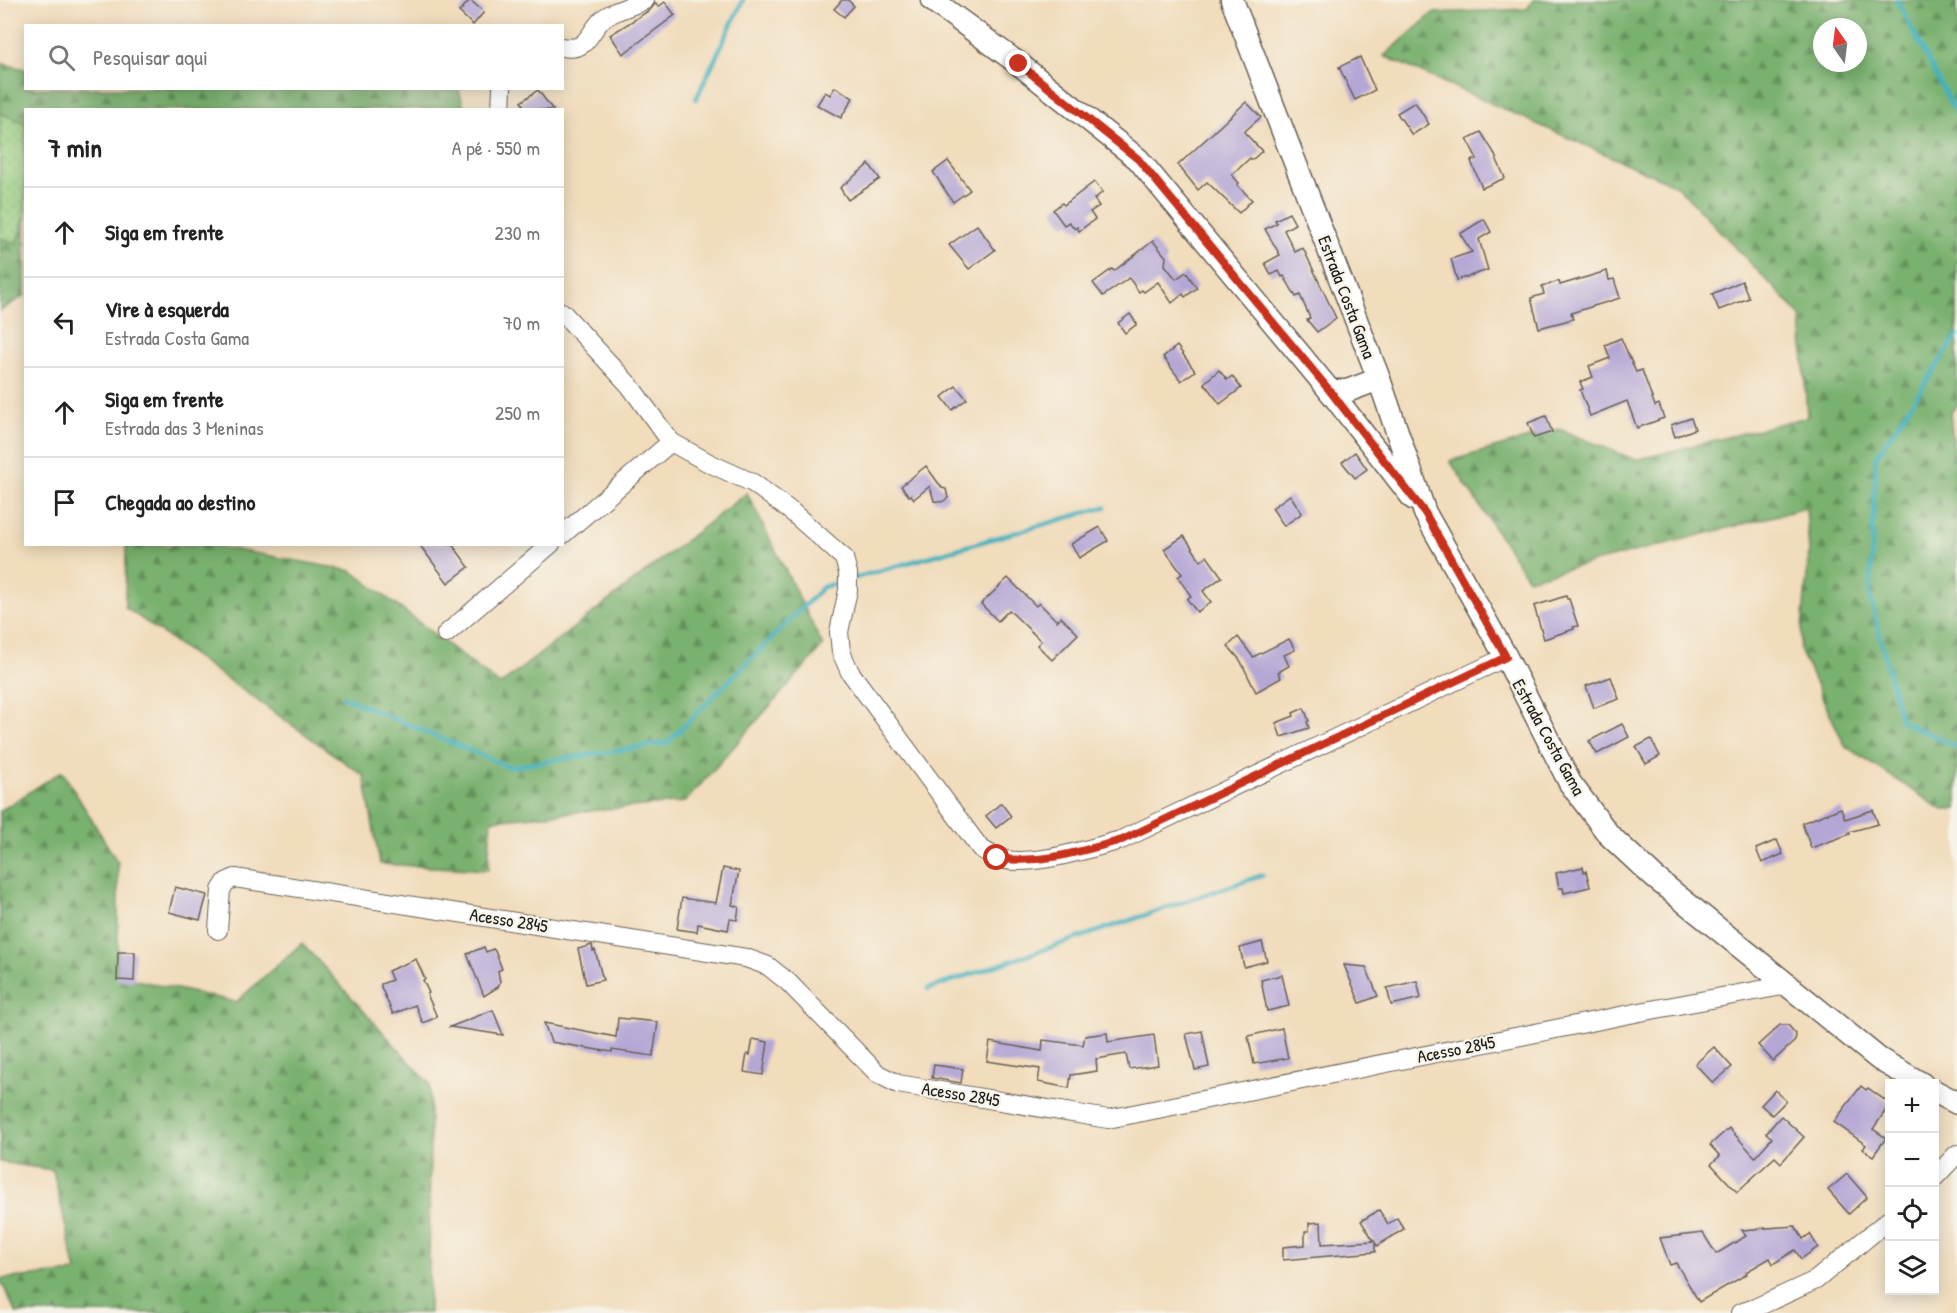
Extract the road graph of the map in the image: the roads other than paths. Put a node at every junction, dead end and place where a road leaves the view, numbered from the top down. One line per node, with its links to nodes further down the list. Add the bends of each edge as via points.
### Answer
1 (645, 0): 4 (street, via 602,20 586,42)
2 (932, 0): 9 (main road, via 1138,159)
3 (1232, 0): 8 (main road, Estrada Costa Gama)
4 (564, 47)
5 (502, 90): 6 (street)
6 (501, 108)
7 (564, 314): 10 (street, via 630,386)
8 (1379, 379): 9 (main road, via 1347,391); 11 (main road, Estrada Costa Gama)
9 (1330, 391): 11 (main road)
10 (671, 442): 12 (street); 15 (street, via 753,483 844,558 848,590 839,632 841,652 850,672 980,848 997,858 1018,862 1122,840)
11 (1425, 513): 15 (main road, Estrada Costa Gama)
12 (564, 533)
13 (549, 546): 14 (street)
14 (446, 634)
15 (1506, 657): 17 (main road, Estrada Costa Gama, via 1570,783 1609,835 1654,877)
16 (218, 930): 17 (street, Acesso 2845, via 221,890 235,878 746,958 775,971 878,1074 898,1084 1108,1119)
17 (1787, 985): 18 (main road, Estrada Costa Gama, via 1879,1059)
18 (1915, 1079)
19 (1939, 1092): 20 (main road)
20 (1957, 1103)
21 (1957, 1154): 22 (street)
22 (1939, 1174)
23 (1885, 1223): 24 (street, via 1816,1280)
24 (1740, 1313)

